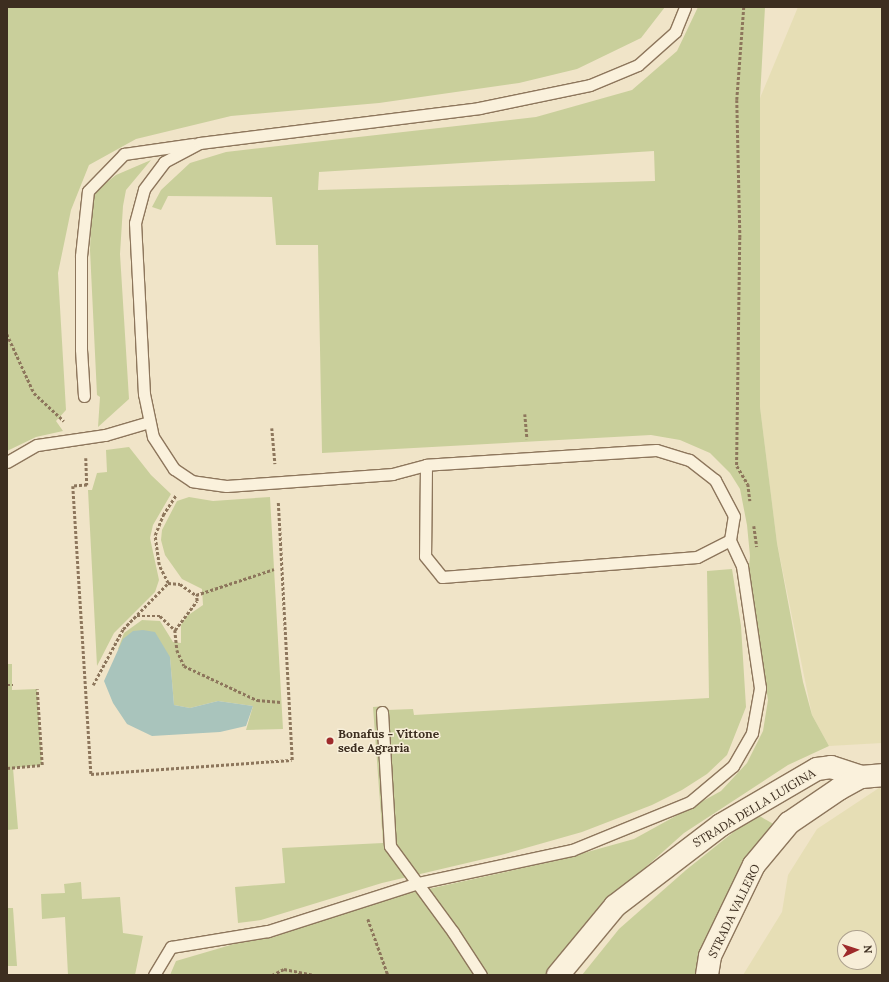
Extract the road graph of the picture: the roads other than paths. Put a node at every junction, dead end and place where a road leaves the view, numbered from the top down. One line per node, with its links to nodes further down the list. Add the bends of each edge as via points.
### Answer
1 (685, 7): 2 (lane, via 675,32 638,65 590,85 478,108)
2 (199, 143): 3 (lane, via 124,154 88,191 81,256); 4 (lane, via 164,162 144,189 135,223 144,394)
3 (84, 396)
4 (150, 422): 5 (lane, via 105,435 37,445); 6 (lane, via 153,437 174,469 192,481 226,486 277,483 392,474)
5 (7, 462)
6 (426, 465): 7 (lane, via 656,450 689,460 715,480 734,516); 7 (lane, via 425,556 442,577 697,556)
7 (730, 540): 10 (lane, via 743,571 760,688 752,733 733,766 690,802 572,850)
8 (382, 712): 10 (lane, via 390,846)
9 (872, 776): 13 (street, STRADA DELLA LUIGINA, via 831,767 817,769 721,825 615,906); 14 (street, STRADA VALLERO, via 839,789 789,822 754,866 710,956)
10 (418, 883): 11 (lane, via 268,931 172,948); 12 (lane)
11 (154, 975)
12 (481, 975)
13 (558, 975)
14 (707, 975)

